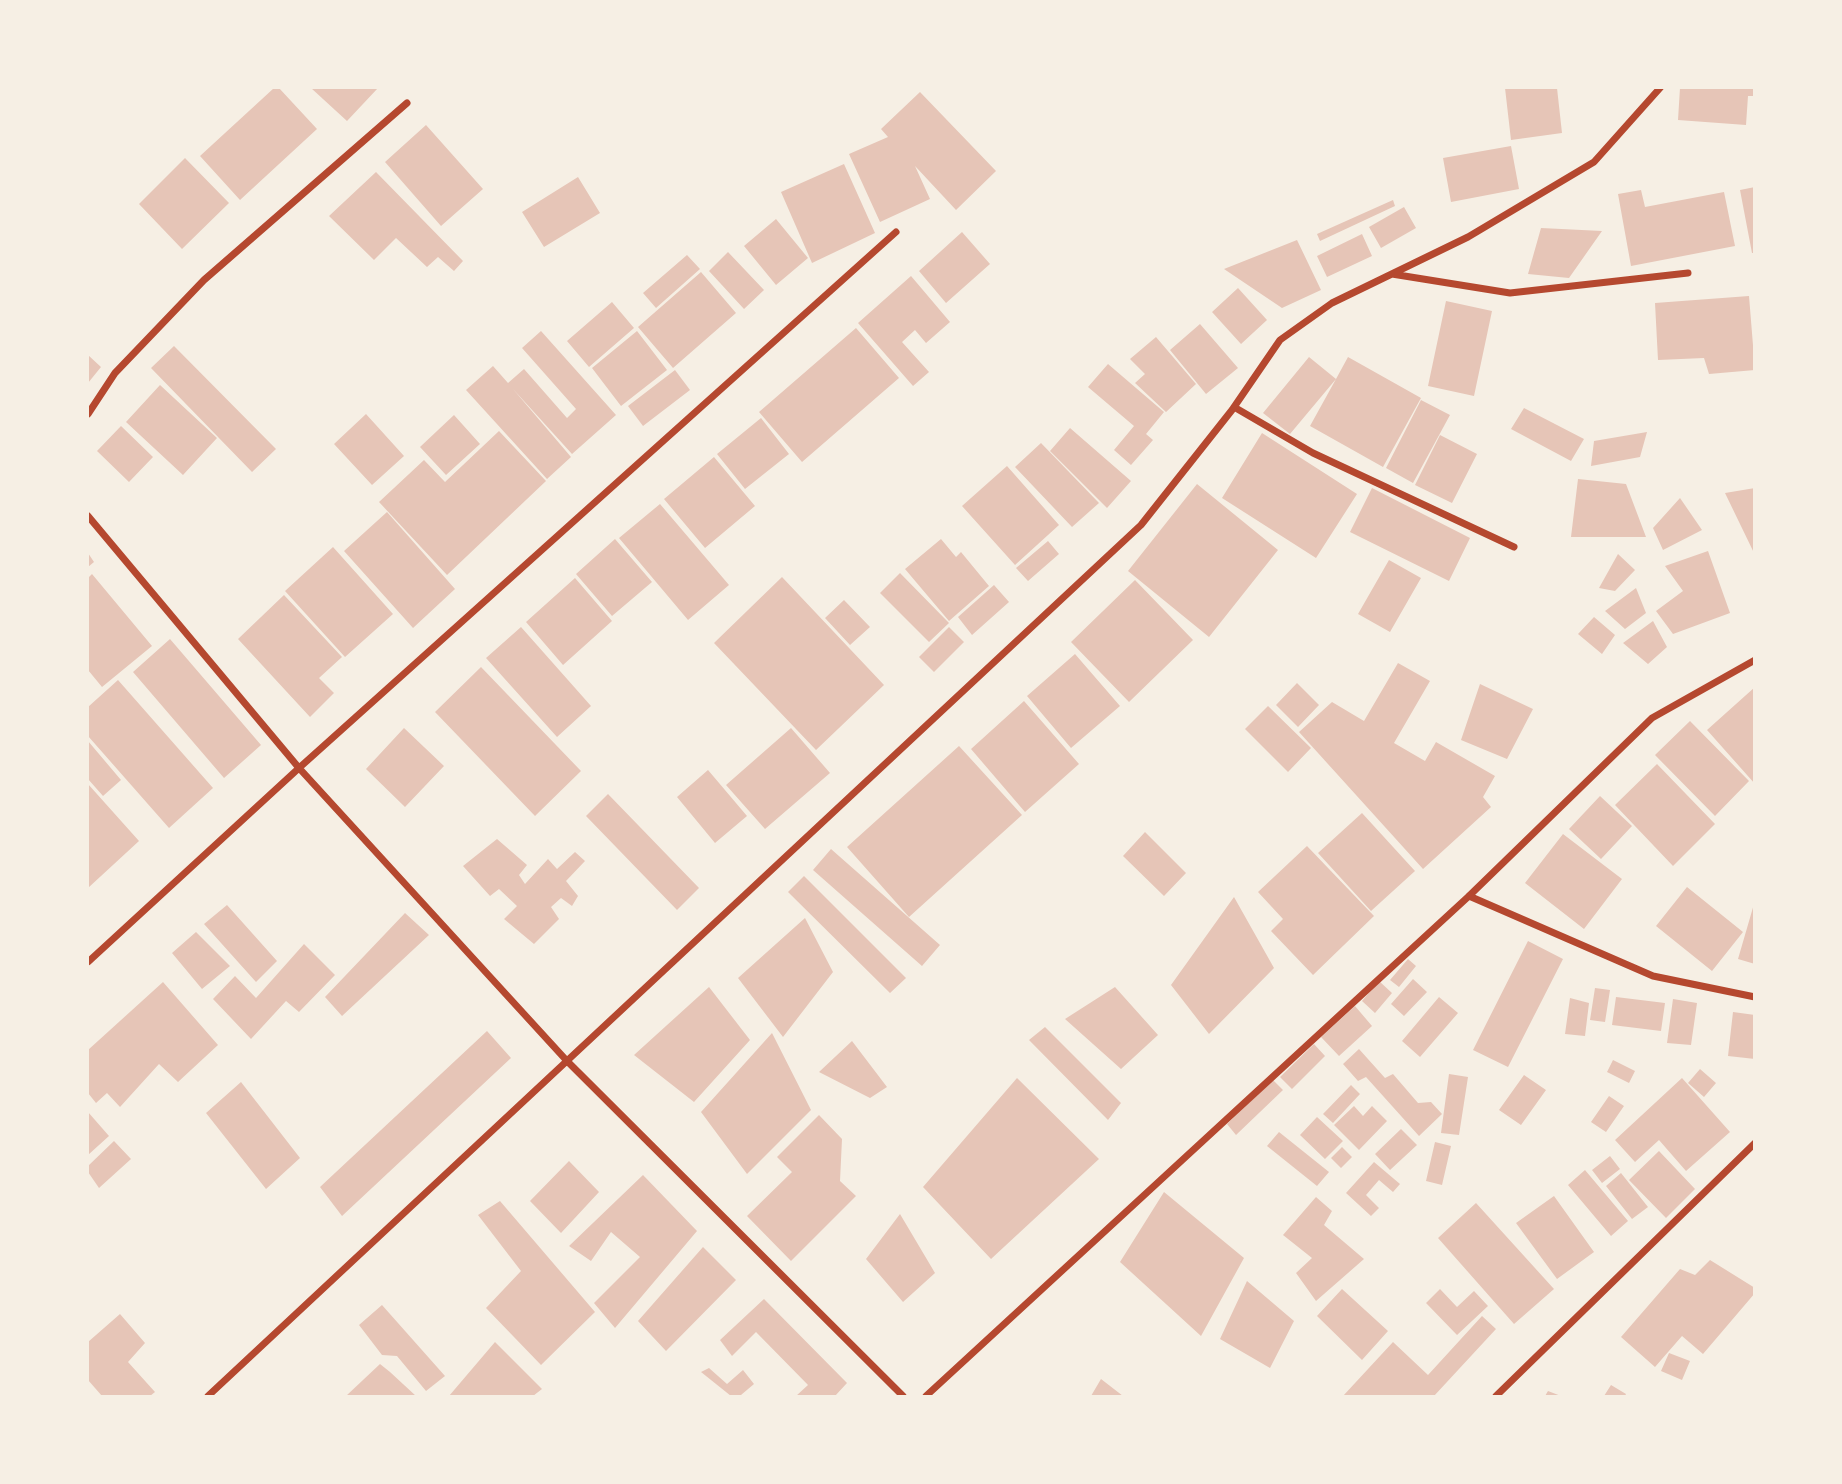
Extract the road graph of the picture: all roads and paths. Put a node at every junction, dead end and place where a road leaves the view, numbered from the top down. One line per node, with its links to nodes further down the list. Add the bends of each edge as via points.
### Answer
1 (1660, 88): 5 (street, via 1594,162 1468,237)
2 (407, 103): 7 (street, via 204,279 116,373)
3 (896, 233): 11 (street)
4 (1688, 273): 5 (street, via 1510,293)
5 (1392, 274): 6 (street, via 1332,303 1280,340)
6 (1234, 407): 9 (street, via 1313,453); 15 (street, via 1141,525)
7 (88, 414)
8 (88, 516): 11 (street)
9 (1514, 547)
10 (1755, 660): 12 (street, via 1652,718)
11 (299, 768): 13 (street); 15 (street)
12 (1469, 896): 14 (street, via 1653,976); 19 (street)
13 (88, 961)
14 (1755, 997)
15 (567, 1061): 17 (street); 18 (street)
16 (1755, 1143): 20 (street)
17 (208, 1396)
18 (903, 1396)
19 (926, 1396)
20 (1496, 1396)

